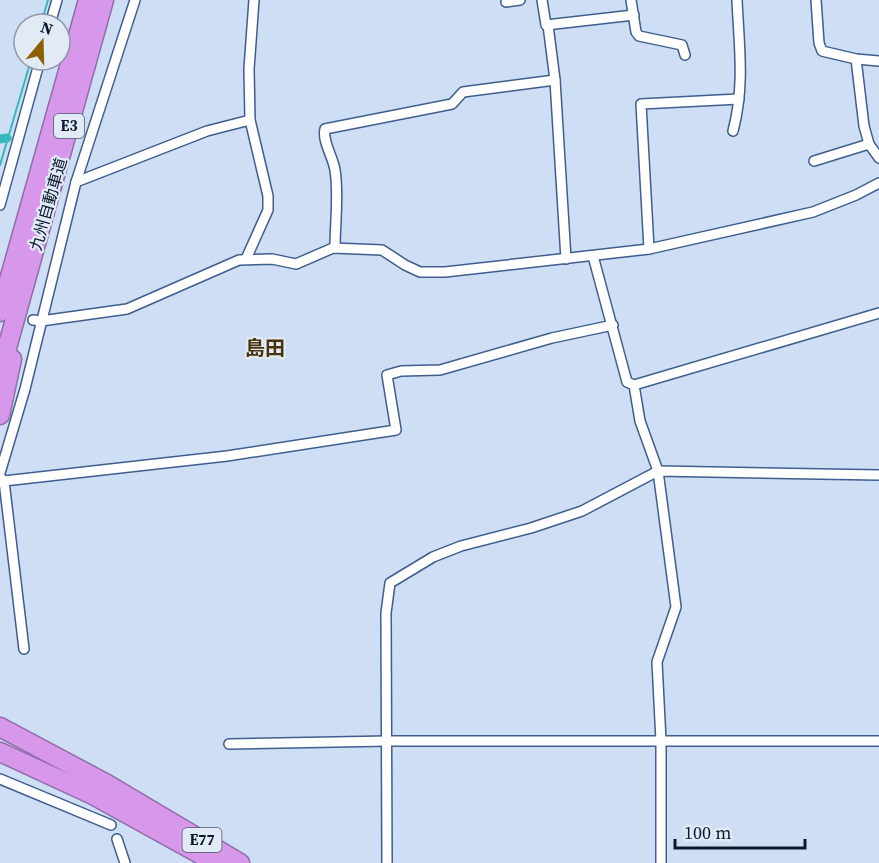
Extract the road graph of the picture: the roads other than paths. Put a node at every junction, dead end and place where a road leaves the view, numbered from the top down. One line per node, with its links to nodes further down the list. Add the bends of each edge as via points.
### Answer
1 (88, 0): 23 (highway, 九州自動車道 / E3)
2 (104, 0): 30 (highway, 九州自動車道 / E3)
3 (135, 0): 25 (street)
4 (254, 0): 19 (street)
5 (520, 0): 10 (street)
6 (542, 0): 12 (street)
7 (631, 0): 11 (street)
8 (737, 0): 18 (street)
9 (816, 0): 14 (street, via 822,51)
10 (506, 2)
11 (634, 15): 12 (street); 13 (street, via 639,36 682,45)
12 (548, 25): 17 (street)
13 (685, 55)
14 (856, 59): 15 (street); 21 (street)
15 (879, 61)
16 (37, 72): 27 (street)
17 (555, 80): 28 (street, via 463,92 452,104 326,129 336,176); 33 (street)
18 (739, 99): 20 (street); 29 (street, via 641,104)
19 (250, 120): 25 (street, via 207,131); 32 (street, via 268,210)
20 (733, 130)
21 (869, 144): 22 (street); 24 (street)
22 (879, 158)
23 (44, 159): 34 (highway); 35 (highway, 九州自動車道 / E3)
24 (814, 161)
25 (76, 182): 37 (street)
26 (879, 183): 29 (street, via 813,212)
27 (0, 205)
28 (335, 248): 32 (street, via 296,264); 33 (street, via 382,250 420,272)
29 (649, 249): 31 (street)
30 (34, 252): 39 (highway, 九州自動車道 / E3); 41 (highway)
31 (593, 256): 33 (street); 38 (street)
32 (246, 259): 37 (street, via 127,309)
33 (566, 259)
34 (0, 285)
35 (0, 312)
36 (879, 313): 40 (street)
37 (37, 320): 44 (street, via 25,389)
38 (613, 325): 40 (street, via 627,382); 44 (street, via 440,370 387,375 396,430 227,456)
39 (0, 373)
40 (634, 386): 42 (street, via 640,421)
41 (0, 416)
42 (658, 471): 43 (street); 48 (street, via 582,511 433,557 390,584 386,613); 49 (street, via 676,607 657,662)
43 (879, 475)
44 (1, 477): 45 (street)
45 (24, 649)
46 (0, 727): 55 (highway)
47 (0, 740): 55 (highway)
48 (388, 741): 49 (street); 51 (street); 61 (street)
49 (661, 741): 50 (street); 62 (street)
50 (879, 741)
51 (229, 744)
52 (0, 752): 58 (highway, via 93,795)
53 (0, 766): 58 (highway)
54 (0, 779): 56 (street)
55 (163, 817): 60 (highway, E77)
56 (111, 825)
57 (117, 838): 59 (street)
58 (209, 859)
59 (125, 863)
60 (240, 863)
61 (387, 863)
62 (661, 863)

